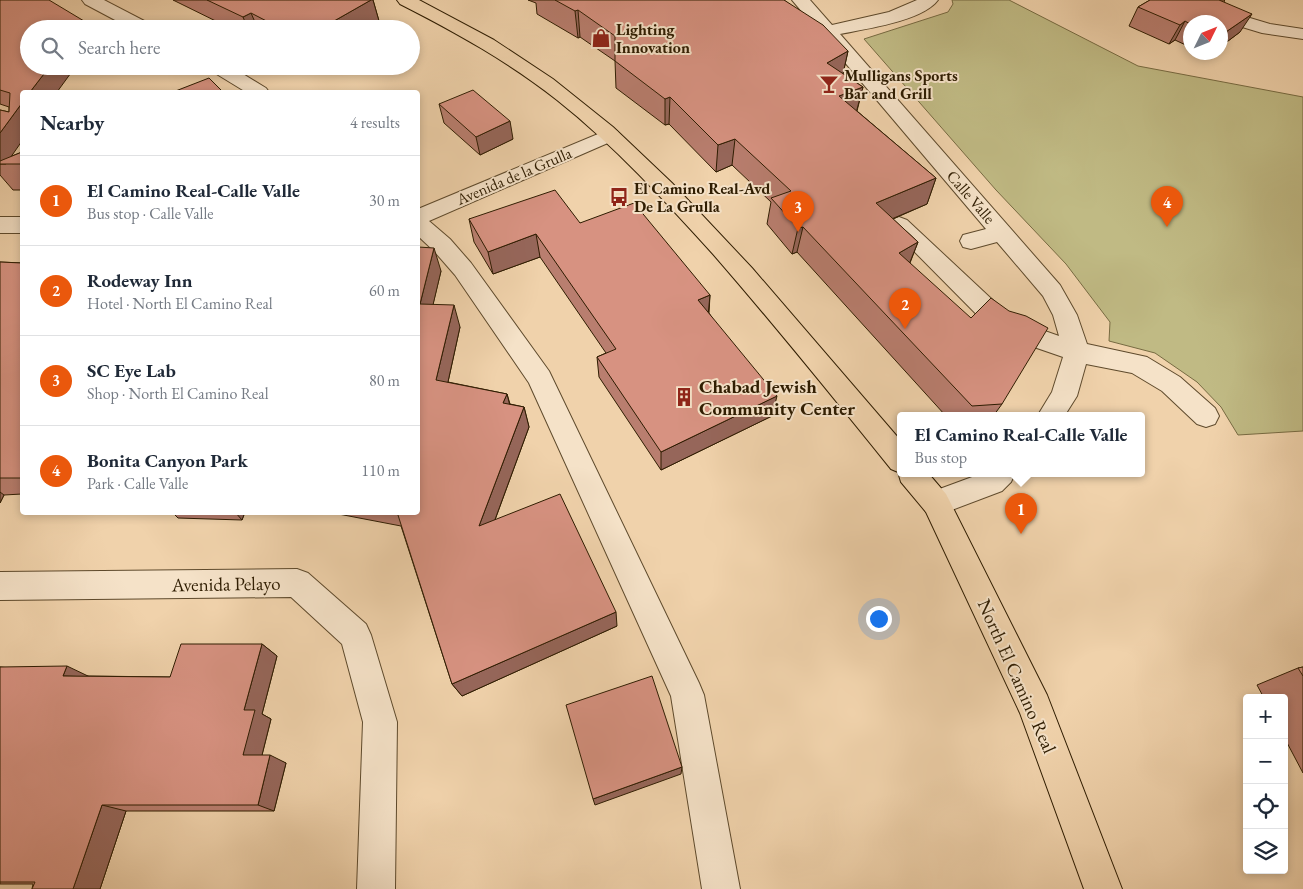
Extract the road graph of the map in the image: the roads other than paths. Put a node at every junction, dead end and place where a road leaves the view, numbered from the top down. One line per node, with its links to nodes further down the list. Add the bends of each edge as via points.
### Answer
1 (91, 0): 6 (street)
2 (406, 0): 11 (main road, via 511,61 562,95)
3 (801, 0): 7 (street, Calle Valle)
4 (929, 0): 7 (street, via 885,18)
5 (1172, 0): 8 (street, via 1268,29)
6 (129, 20)
7 (829, 31): 15 (street, Calle Valle)
8 (1303, 34)
9 (231, 75): 10 (street)
10 (256, 90)
11 (610, 135): 12 (street, Avenida de la Grulla); 20 (main road, via 681,205 753,284)
12 (420, 216)
13 (899, 225): 17 (street, via 1006,327)
14 (420, 226): 26 (street, via 463,270 540,378 687,695)
15 (1002, 233): 16 (street); 17 (street, Calle Valle, via 1052,291 1065,315)
16 (971, 241)
17 (1077, 352): 18 (street, via 1064,396); 19 (street, via 1138,364 1171,384)
18 (1053, 412)
19 (1206, 416)
20 (897, 456)
21 (914, 477): 23 (main road, North El Camino Real)
22 (997, 477): 23 (street, via 992,482)
23 (936, 503): 27 (main road, North El Camino Real, via 1036,708)
24 (0, 586): 25 (street, Avenida Pelayo, via 297,583 355,635 380,722)
25 (376, 889)
26 (721, 889)
27 (1103, 889)

